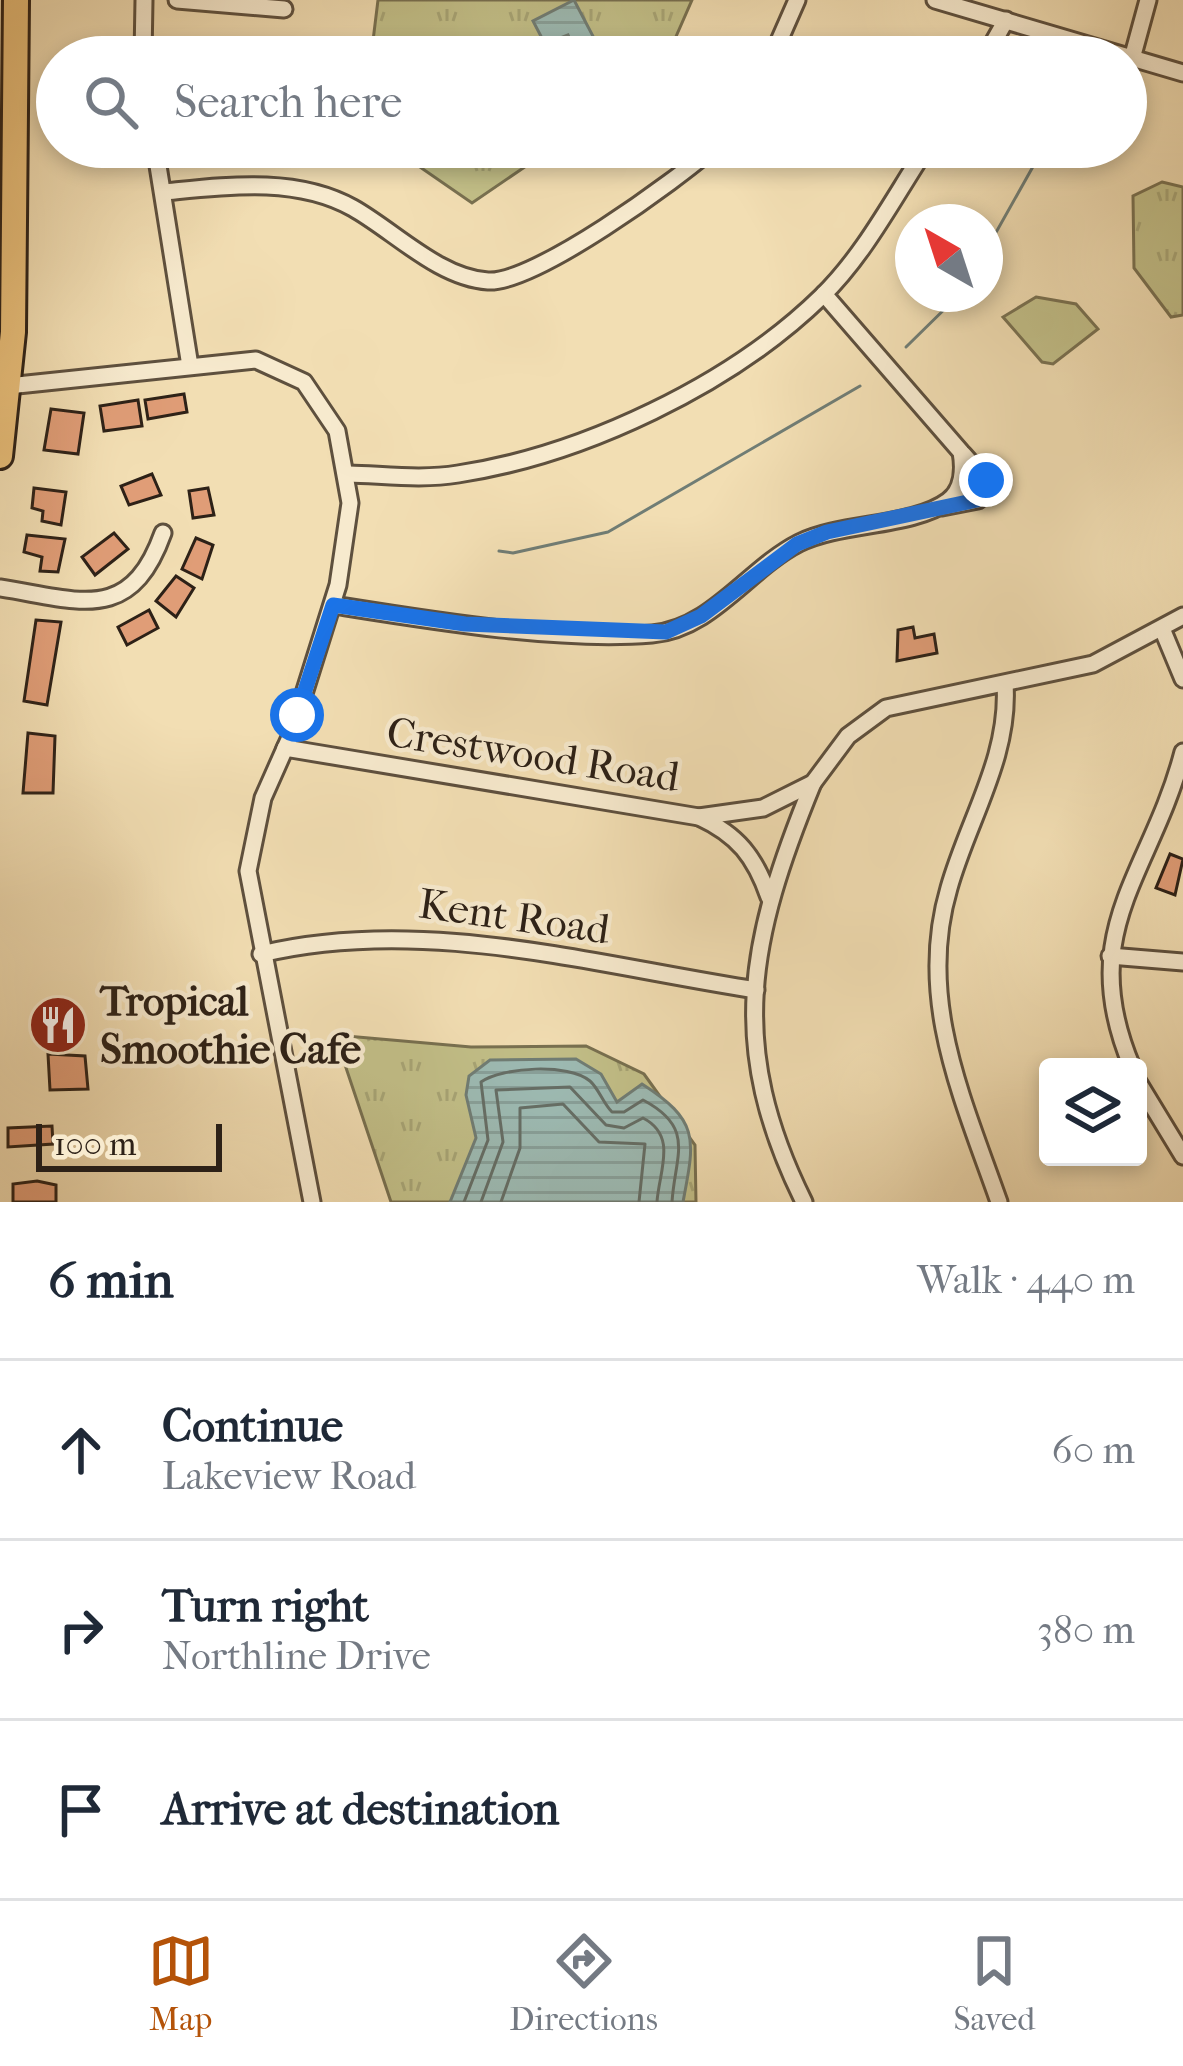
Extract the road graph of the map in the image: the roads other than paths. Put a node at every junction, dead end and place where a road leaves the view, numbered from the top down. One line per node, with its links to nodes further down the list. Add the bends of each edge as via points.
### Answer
1 (16, 0): 22 (main road)
2 (144, 0): 9 (street)
3 (177, 0): 7 (street)
4 (796, 0): 10 (street)
5 (935, 0): 8 (street)
6 (1148, 0): 13 (street)
7 (284, 9)
8 (1006, 20): 11 (street); 12 (street)
9 (143, 36)
10 (781, 36)
11 (997, 36)
12 (1064, 36)
13 (1138, 36)
14 (1147, 60): 15 (street)
15 (1183, 73)
16 (159, 168): 19 (street)
17 (684, 168): 19 (street, via 546,264 496,281 457,273 328,196 271,186)
18 (914, 168): 20 (street)
19 (164, 192): 21 (street)
20 (824, 294): 23 (street); 25 (street, via 734,362 623,425 461,474)
21 (190, 366): 22 (street); 25 (street, via 256,360 291,373 330,415)
22 (8, 386): 24 (main road)
23 (961, 452): 26 (street, via 957,491); 26 (street, via 987,491)
24 (0, 456)
25 (349, 474): 29 (street)
26 (936, 509): 29 (street, via 797,544 701,616 666,632 465,624)
27 (163, 533): 28 (street, via 150,569 111,597 83,601)
28 (0, 588)
29 (333, 605): 34 (street)
30 (1183, 616): 31 (street, Crestwood Road)
31 (1163, 631): 32 (street); 33 (street, Crestwood Road, via 1093,664)
32 (1183, 679)
33 (1005, 684): 37 (street, Crestwood Road, via 886,708 848,736); 49 (street, via 998,745 950,886 937,962 946,1046)
34 (285, 748): 38 (street, Crestwood Road); 40 (street, via 249,851)
35 (1183, 752): 36 (street)
36 (1179, 780): 41 (street, via 1125,897)
37 (813, 783): 38 (street, Crestwood Road, via 763,808); 39 (street)
38 (699, 817): 39 (street, Crestwood Road, via 752,855)
39 (769, 897): 43 (street)
40 (261, 954): 43 (street, Kent Road, via 396,936); 47 (street)
41 (1110, 956): 42 (street); 44 (street, via 1113,1011)
42 (1183, 962)
43 (756, 990): 48 (street, via 762,1102)
44 (1129, 1058)
45 (1147, 1097): 46 (street)
46 (1183, 1156)
47 (312, 1202)
48 (804, 1202)
49 (1000, 1202)

